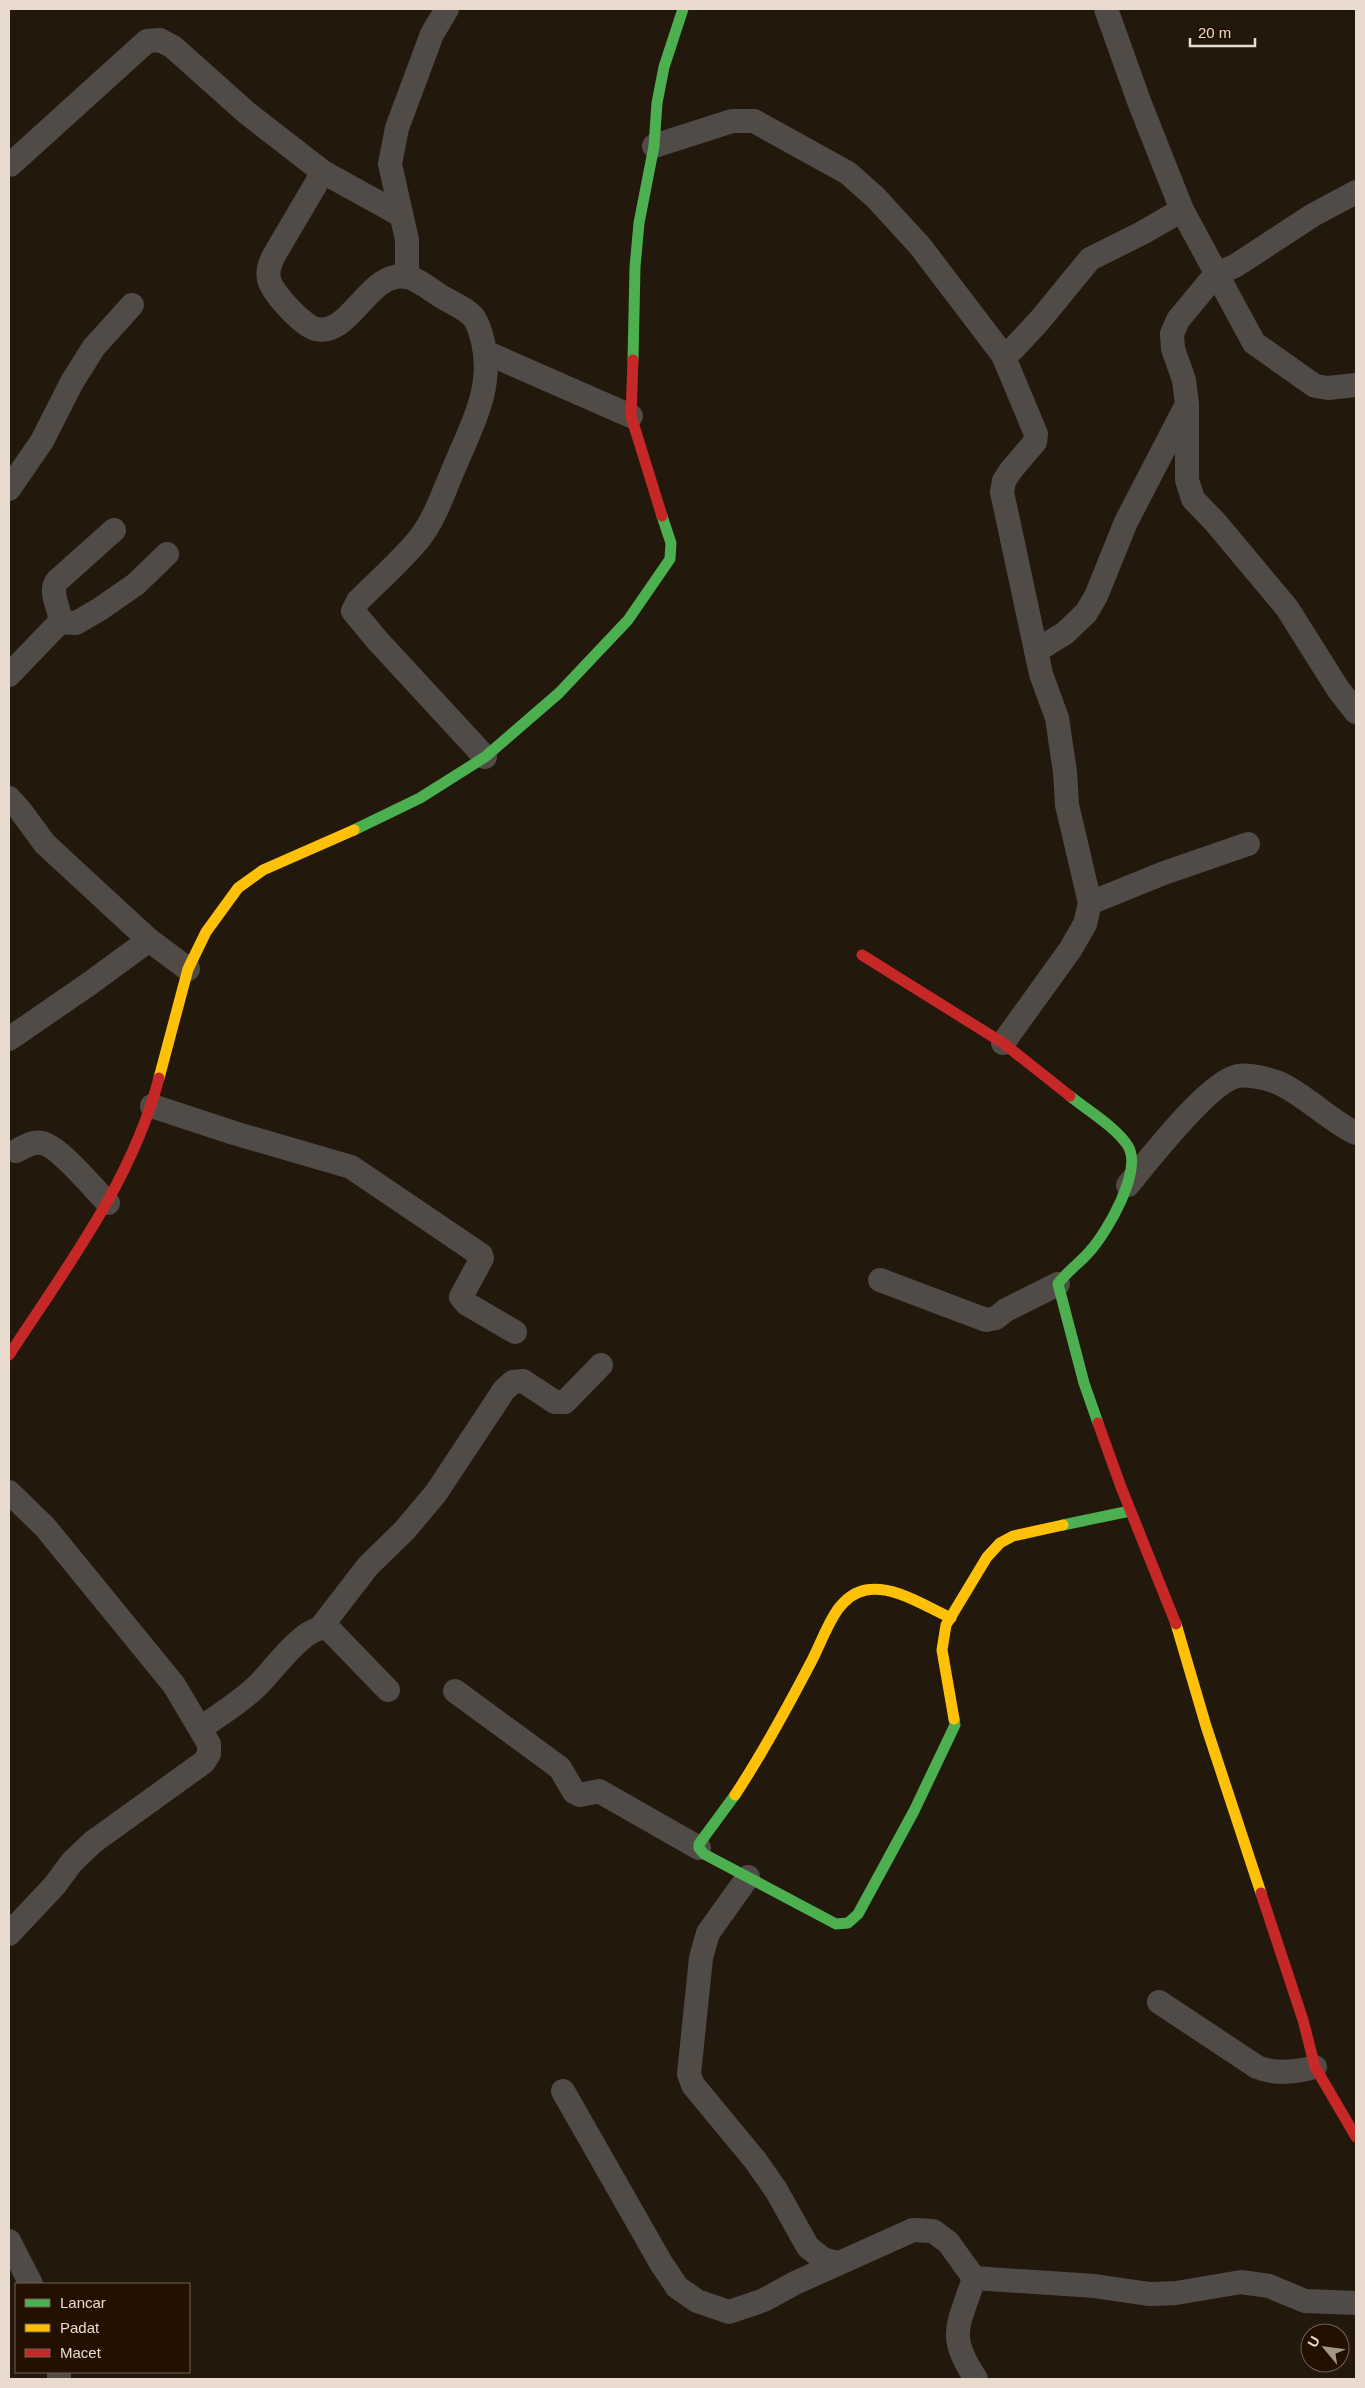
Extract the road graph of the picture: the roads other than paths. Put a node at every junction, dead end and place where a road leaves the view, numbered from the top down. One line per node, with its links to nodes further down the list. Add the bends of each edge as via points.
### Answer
1 (447, 9): 9 (street, via 432,34 398,128 390,164)
2 (684, 9): 4 (street, via 664,67)
3 (1106, 9): 8 (street)
4 (654, 146): 14 (street, via 732,121 754,121 848,173 920,246); 17 (street, via 639,223 635,267)
5 (10, 165): 6 (street, via 147,41 160,40 173,47 247,114)
6 (323, 172): 9 (street); 11 (street, via 273,257 269,267 272,289 307,327 319,330 341,322 380,283 394,277)
7 (1356, 192): 10 (street, via 1313,214 1235,266)
8 (1182, 210): 10 (street); 14 (street, via 1090,259 1040,320 1013,349)
9 (399, 214): 11 (street, via 407,240)
10 (1216, 274): 15 (street, via 1249,336 1259,348 1315,386); 16 (street, via 1178,320 1172,334)
11 (407, 277): 13 (street, via 473,317 480,329)
12 (132, 305): 18 (street, via 94,347 42,441)
13 (485, 352): 17 (street); 25 (street, via 486,385 478,411 432,519 419,539 353,610 376,640)
14 (1003, 355): 22 (street, via 1036,434 1036,442 1004,481 1002,492)
15 (1356, 385)
16 (1187, 404): 22 (street, via 1126,522 1086,613 1065,633); 24 (street, via 1187,480 1193,499 1286,608 1338,690)
17 (631, 416): 25 (street, via 671,543 670,559 622,626 559,693)
18 (9, 490)
19 (114, 530): 21 (street, via 54,586)
20 (167, 554): 21 (street, via 136,584 100,609 76,624)
21 (60, 622): 23 (street)
22 (1036, 651): 28 (street, via 1056,718 1067,805)
23 (9, 675)
24 (1356, 712)
25 (485, 758): 31 (street, via 420,798 322,846 263,870 238,888 206,932)
26 (9, 798): 29 (street, via 45,844)
27 (1248, 844): 28 (street)
28 (1090, 903): 33 (street, via 1085,924 1070,950)
29 (149, 940): 31 (street); 32 (street)
30 (862, 955): 33 (street)
31 (188, 969): 34 (street)
32 (9, 1039)
33 (1003, 1043): 37 (street, via 1121,1137 1130,1149 1132,1164)
34 (152, 1106): 38 (street); 41 (street, via 351,1167 481,1255 461,1297 467,1304)
35 (1356, 1133): 37 (street, via 1278,1082 1239,1076 1222,1085 1179,1124)
36 (16, 1151): 38 (street, via 28,1144 42,1143 55,1150)
37 (1128, 1185): 40 (street, via 1111,1220 1083,1260 1066,1272)
38 (108, 1203): 42 (street)
39 (880, 1280): 40 (street, via 986,1320 996,1318)
40 (1058, 1284): 45 (street, via 1084,1383)
41 (515, 1332)
42 (9, 1355)
43 (601, 1365): 47 (street, via 565,1402 555,1402 523,1381 513,1382 504,1390 436,1493 368,1566)
44 (9, 1492): 50 (street, via 45,1527 168,1677)
45 (1130, 1511): 46 (street, via 1013,1536 1000,1543 987,1557); 55 (street, via 1182,1639 1206,1726 1294,1992)
46 (951, 1618): 51 (street, via 896,1594 865,1590 854,1594 834,1615 749,1774); 52 (street, via 946,1625 942,1650 955,1725 914,1811 858,1914 848,1923 836,1924)
47 (321, 1627): 48 (street, via 328,1628); 50 (street, via 305,1636 260,1683)
48 (388, 1690)
49 (455, 1691): 51 (street, via 560,1768 574,1792 580,1795 599,1791)
50 (201, 1728): 53 (street, via 209,1744 209,1754 204,1762 94,1842 72,1862)
51 (698, 1848): 52 (street)
52 (748, 1877): 59 (street, via 708,1933 701,1958 689,2074 692,2085 737,2136 776,2190 808,2247 823,2259)
53 (9, 1934)
54 (1159, 2002): 55 (street, via 1268,2072)
55 (1315, 2067): 57 (street)
56 (564, 2091): 59 (street, via 676,2287 697,2301 729,2312 764,2300)
57 (1356, 2137)
58 (9, 2241): 61 (street)
59 (837, 2262): 60 (street, via 913,2230 933,2231 948,2242)
60 (974, 2278): 62 (street, via 1095,2286 1150,2294 1241,2282 1269,2286 1305,2301); 63 (street, via 956,2334 962,2357)
61 (30, 2283)
62 (1356, 2302)
63 (976, 2379)

